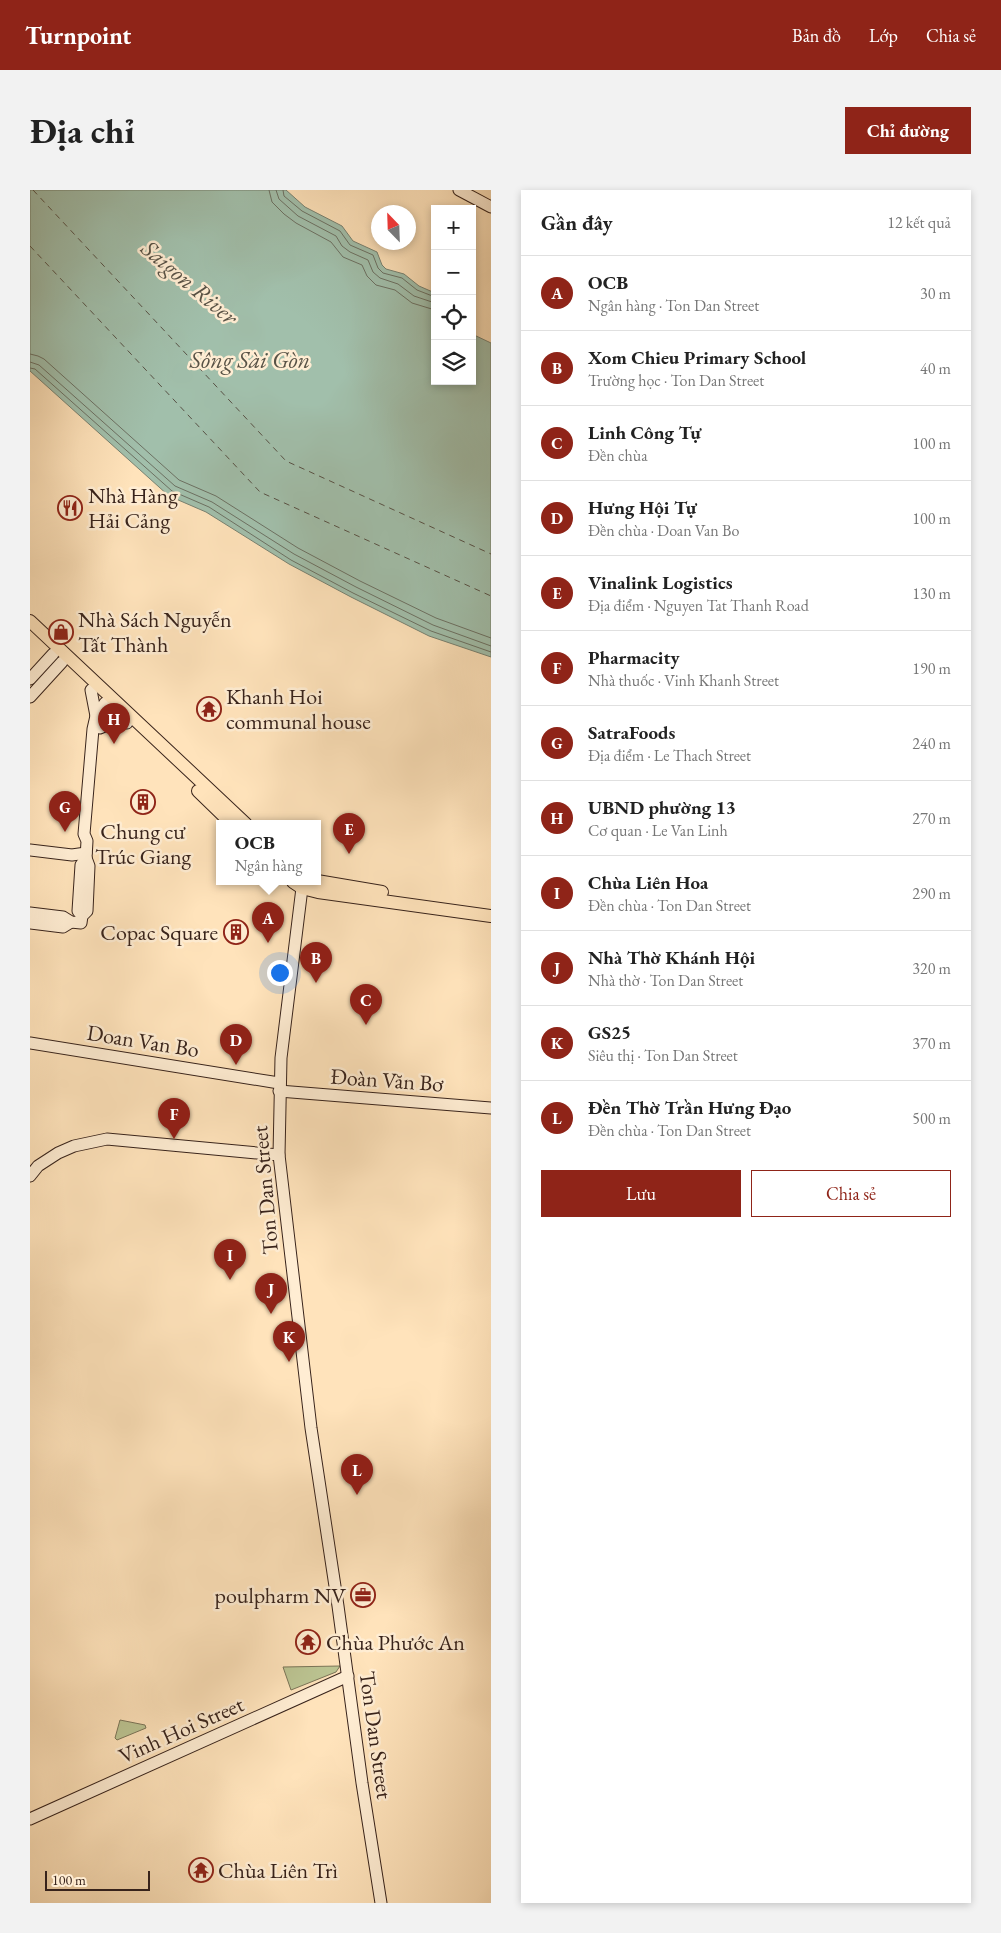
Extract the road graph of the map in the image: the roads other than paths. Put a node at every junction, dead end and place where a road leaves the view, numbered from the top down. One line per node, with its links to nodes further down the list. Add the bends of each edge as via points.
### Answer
1 (459, 190): 2 (street)
2 (491, 207)
3 (30, 621): 5 (main road)
4 (30, 632): 5 (main road)
5 (61, 655): 6 (street); 7 (main road); 8 (street); 14 (main road)
6 (30, 680)
7 (91, 690): 9 (main road); 10 (street)
8 (30, 697)
9 (108, 706): 10 (street); 11 (main road); 12 (street)
10 (96, 716): 15 (street, via 84,834)
11 (127, 723): 12 (street, via 112,723); 13 (main road)
12 (100, 728): 15 (street, via 91,834)
13 (228, 820)
14 (242, 820)
15 (87, 841): 18 (street)
16 (30, 843): 18 (street, via 73,848)
17 (30, 850): 18 (street)
18 (84, 855): 24 (street)
19 (321, 883): 22 (main road)
20 (300, 885): 27 (street, Ton Dan Street)
21 (302, 885): 22 (main road, via 318,892)
22 (490, 912)
23 (30, 913): 24 (street)
24 (78, 920): 25 (street, via 63,928)
25 (30, 923)
26 (30, 1043): 27 (street, Doan Van Bo)
27 (279, 1087): 28 (street, Đoàn Văn Bơ); 29 (street, Ton Dan Street)
28 (491, 1108)
29 (279, 1155): 30 (street, via 107,1139 58,1153 38,1166); 31 (street, Ton Dan Street, via 302,1357)
30 (30, 1176)
31 (348, 1676): 32 (street, Vinh Hoi Street); 33 (street, Ton Dan Street)
32 (30, 1819)
33 (381, 1903)

